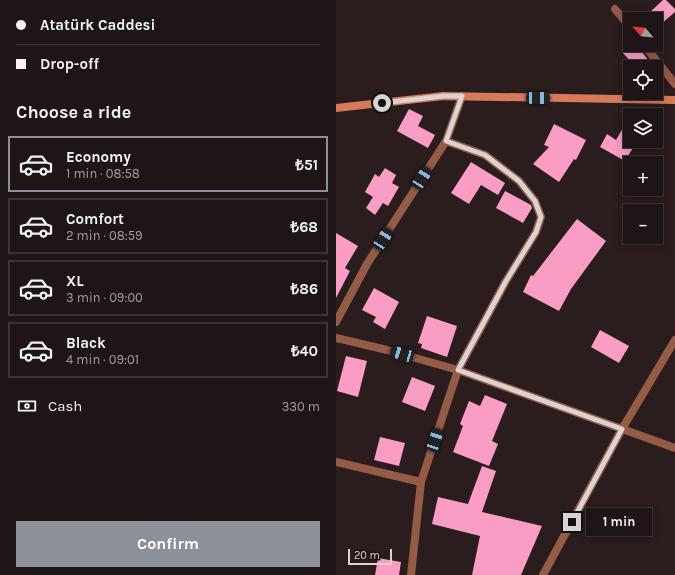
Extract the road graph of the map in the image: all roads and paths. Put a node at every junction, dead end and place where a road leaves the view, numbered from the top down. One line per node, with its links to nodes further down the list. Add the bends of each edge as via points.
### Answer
1 (615, 9): 2 (street)
2 (623, 19)
3 (650, 52): 4 (street)
4 (675, 84)
5 (462, 96): 6 (street); 7 (street); 8 (street)
6 (675, 100)
7 (336, 108)
8 (446, 141): 9 (street, via 367,264); 12 (street, via 485,155 519,181 535,201 541,217 536,232 506,281)
9 (336, 322)
10 (336, 338): 12 (street)
11 (675, 340): 13 (street)
12 (458, 370): 13 (street); 16 (street)
13 (622, 429): 14 (street); 18 (street)
14 (675, 448)
15 (336, 462): 16 (street)
16 (421, 482): 17 (street)
17 (411, 575)
18 (543, 575)

